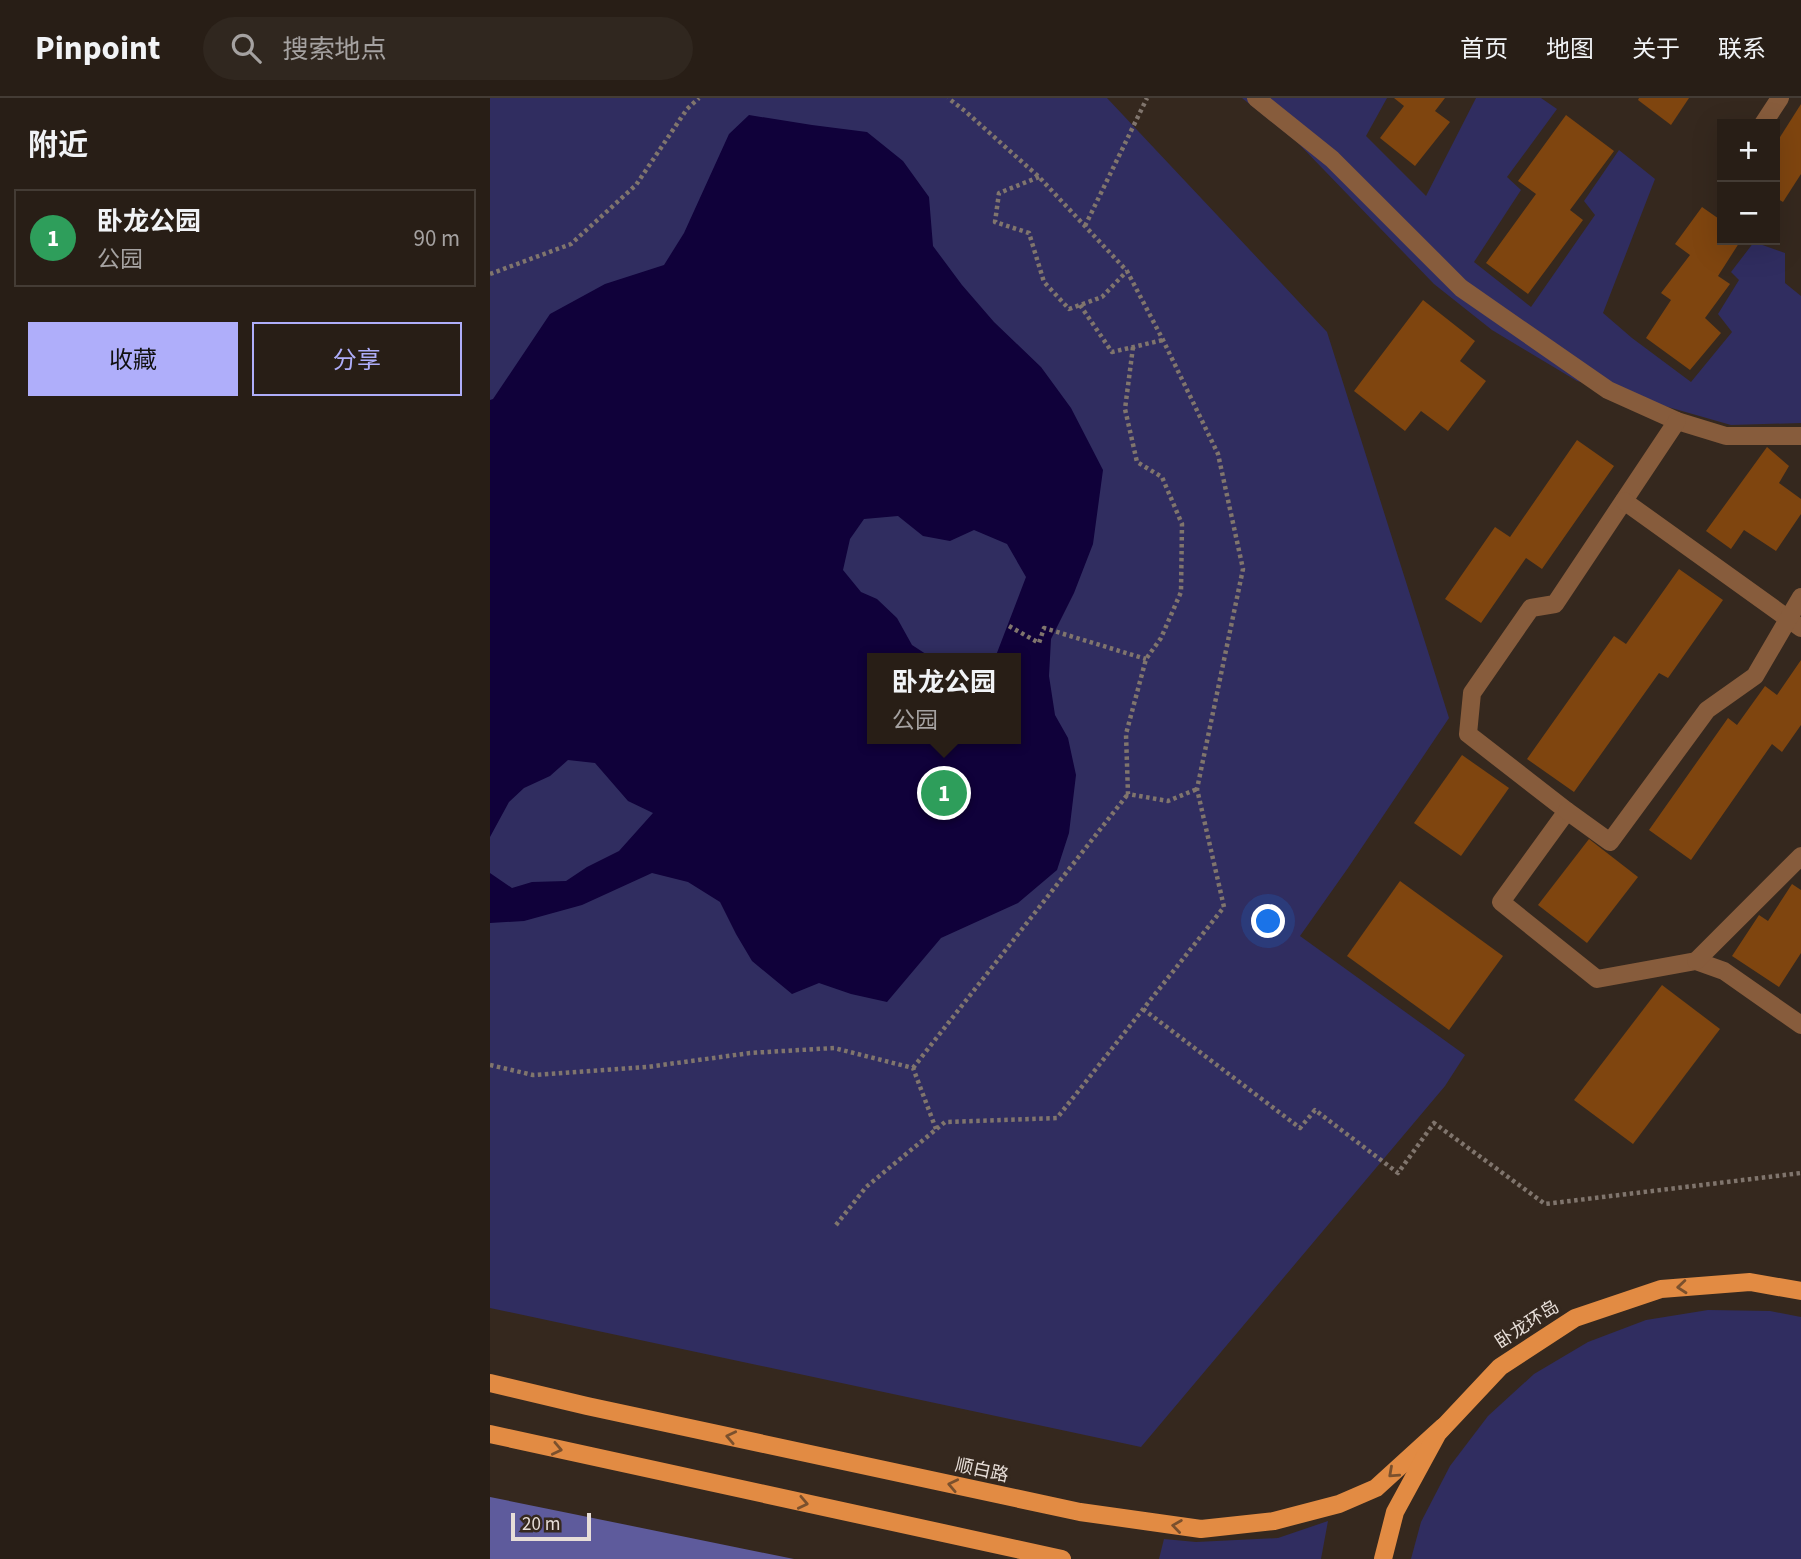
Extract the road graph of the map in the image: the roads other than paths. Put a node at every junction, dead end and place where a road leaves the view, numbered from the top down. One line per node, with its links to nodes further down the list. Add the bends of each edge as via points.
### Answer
1 (1256, 98): 4 (street, via 1332,159 1461,288 1608,390)
2 (1780, 98): 3 (street)
3 (1766, 119)
4 (1677, 421): 5 (street, via 1726,436); 6 (street)
5 (1801, 436)
6 (1624, 501): 8 (street); 9 (street, via 1555,604 1531,608 1472,693 1468,734)
7 (1801, 597): 8 (street)
8 (1795, 623): 9 (street, via 1755,676 1707,710 1611,842)
9 (1567, 811): 11 (street, via 1501,902 1597,979)
10 (1801, 856): 11 (street)
11 (1696, 961): 12 (street, via 1724,971)
12 (1801, 1025)
13 (1801, 1279): 14 (main road)
14 (1750, 1282): 15 (main road, 卧龙环岛); 17 (main road, 卧龙环岛, one-way to 17, via 1661,1289 1576,1318 1500,1367)
15 (1801, 1291)
16 (490, 1383): 17 (main road, 顺白路, one-way to 16, via 1376,1488 1345,1502 1274,1521 1201,1529 1080,1512)
17 (1443, 1427): 20 (main road, 卧龙环岛, via 1395,1513)
18 (490, 1434): 19 (main road, one-way to 19)
19 (1062, 1559)
20 (1383, 1559)

